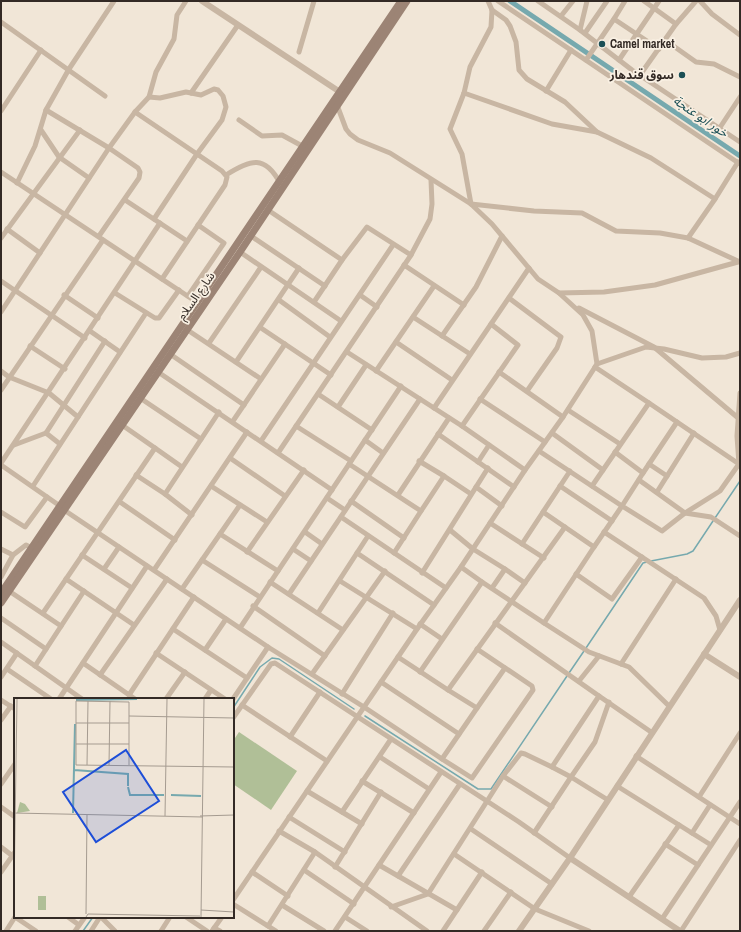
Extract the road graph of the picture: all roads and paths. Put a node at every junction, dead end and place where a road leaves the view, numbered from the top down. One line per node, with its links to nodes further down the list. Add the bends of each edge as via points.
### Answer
1 (114, 1): 36 (street)
2 (186, 1): 44 (street, via 177,15 174,39 156,72)
3 (202, 1): 24 (street)
4 (314, 1): 33 (street)
5 (402, 1): 40 (main road, شارع السلام)
6 (407, 1): 46 (main road, شارع السلام)
7 (488, 1): 19 (street)
8 (498, 1): 32 (street)
9 (538, 1): 20 (street)
10 (571, 1): 20 (street)
11 (587, 1): 25 (street)
12 (607, 1): 25 (street)
13 (625, 1): 21 (street)
14 (644, 1): 18 (street)
15 (659, 1): 18 (street)
16 (696, 1): 23 (street)
17 (700, 1): 27 (street, via 712,14)
18 (654, 8): 23 (street); 26 (street)
19 (492, 10): 39 (street, via 506,20 514,33 521,74); 42 (street, via 491,27 470,67)
20 (561, 16): 25 (street)
21 (614, 18): 26 (street); 29 (street)
22 (1, 22): 31 (street)
23 (676, 24): 28 (street)
24 (238, 25): 40 (street); 41 (street)
25 (583, 32): 29 (street)
26 (636, 34): 30 (street); 35 (street)
27 (740, 35)
28 (665, 40): 30 (street); 38 (street, via 696,62 714,64)
29 (596, 44): 34 (street); 35 (street)
30 (659, 49): 37 (street)
31 (41, 50): 36 (street); 48 (street)
32 (571, 50): 34 (street); 39 (street)
33 (299, 52)
34 (586, 60): 60 (street)
35 (619, 60): 37 (street)
36 (69, 69): 43 (street); 47 (street)
37 (640, 75): 51 (street)
38 (740, 77)
39 (546, 91): 54 (street, via 571,106)
40 (340, 92): 56 (main road, شارع السلام)
41 (191, 93): 44 (street, via 160,98); 58 (street, via 201,95 210,90 218,90 226,103 222,120)
42 (464, 94): 54 (street, via 552,124); 70 (street, via 450,129 462,154)
43 (105, 96)
44 (148, 97): 49 (street)
45 (740, 97): 51 (street)
46 (338, 106): 64 (street, via 350,134 390,153); 71 (main road, شارع السلام)
47 (46, 110): 52 (street); 53 (street)
48 (1, 111)
49 (135, 112): 57 (street); 58 (street)
50 (239, 120): 56 (street, via 262,136 282,135)
51 (719, 129): 55 (street)
52 (41, 130): 59 (street); 65 (street)
53 (80, 130): 57 (street); 59 (street)
54 (597, 132): 68 (street, via 652,158)
55 (740, 142)
56 (304, 147): 66 (main road, شارع السلام)
57 (109, 148): 63 (street); 69 (street, via 140,172)
58 (197, 154): 62 (street); 73 (street)
59 (58, 157): 63 (street); 67 (street)
60 (739, 163): 68 (street)
61 (1, 172): 65 (street)
62 (226, 175): 66 (street, via 257,162 271,169); 75 (street, via 225,185)
63 (89, 178): 72 (street)
64 (431, 180): 70 (street); 86 (street, via 430,219)
65 (17, 183): 67 (street)
66 (280, 183): 109 (main road, شارع السلام)
67 (34, 193): 72 (street); 76 (street)
68 (715, 199): 81 (street)
69 (125, 200): 73 (street); 80 (street)
70 (471, 204): 78 (street); 81 (street, via 582,213 616,231)
71 (268, 210): 77 (main road, شارع السلام); 87 (street)
72 (65, 214): 80 (street); 85 (street)
73 (154, 219): 74 (street)
74 (160, 223): 82 (street); 88 (street)
75 (198, 225): 82 (street); 105 (street, via 224,243)
76 (7, 229): 79 (street); 85 (street)
77 (251, 236): 84 (main road, شارع السلام); 92 (street)
78 (502, 236): 93 (street); 110 (street, via 489,265)
79 (1, 238)
80 (101, 238): 88 (street); 103 (street)
81 (688, 238): 89 (street)
82 (187, 241): 94 (street)
83 (393, 245): 86 (street); 87 (street, via 367,227); 104 (street)
84 (240, 252): 91 (street); 121 (main road, شارع السلام)
85 (40, 253): 99 (street)
86 (411, 255): 90 (street)
87 (342, 260): 97 (street)
88 (135, 262): 94 (street); 101 (street)
89 (739, 262): 102 (street, via 655,284 604,292)
90 (404, 265): 98 (street); 112 (street)
91 (261, 267): 96 (street); 128 (street)
92 (299, 268): 96 (street); 97 (street)
93 (529, 268): 102 (street, via 544,284); 106 (street)
94 (162, 279): 100 (street)
95 (1, 281): 99 (street)
96 (288, 285): 107 (street); 108 (street)
97 (325, 286): 108 (street)
98 (434, 286): 110 (street); 116 (street)
99 (15, 290): 113 (street); 115 (street)
100 (179, 290): 105 (street); 114 (street, via 159,318)
101 (115, 293): 114 (street); 117 (street)
102 (559, 293): 111 (street)
103 (64, 295): 115 (street); 117 (street)
104 (360, 295): 112 (street); 118 (street)
105 (188, 296): 109 (street)
106 (509, 298): 119 (street); 152 (street, via 561,337)
107 (279, 300): 120 (street); 124 (street)
108 (314, 302): 118 (street)
109 (198, 303): 232 (main road, شارع السلام)
110 (464, 305): 123 (street)
111 (572, 305): 131 (street); 140 (street, via 586,319 592,331)
112 (377, 307): 133 (street)
113 (1, 312)
114 (146, 313): 132 (street)
115 (51, 315): 125 (street); 130 (street)
116 (413, 317): 123 (street); 127 (street)
117 (98, 318): 122 (street)
118 (341, 321): 124 (street)
119 (491, 324): 136 (street); 145 (street, via 518,345)
120 (261, 328): 129 (street); 137 (street)
121 (186, 329): 128 (street); 135 (main road, شارع السلام)
122 (90, 331): 125 (street); 126 (street)
123 (442, 336): 136 (street)
124 (330, 337): 138 (street)
125 (85, 338): 141 (street)
126 (105, 341): 132 (street); 160 (street)
127 (396, 342): 143 (street); 149 (street)
128 (209, 343): 137 (street)
129 (285, 344): 138 (street); 148 (street)
130 (30, 346): 141 (street); 147 (street)
131 (654, 348): 134 (street, via 702,358 726,357); 140 (street, via 646,347); 166 (street)
132 (120, 352): 167 (street)
133 (347, 352): 139 (street); 146 (street)
134 (740, 353)
135 (170, 354): 144 (main road, شارع السلام); 161 (street)
136 (470, 354): 149 (street)
137 (236, 362): 148 (street)
138 (313, 363): 146 (street); 183 (street)
139 (366, 365): 143 (street); 162 (street)
140 (596, 365): 159 (street); 164 (street)
141 (65, 369): 153 (street)
142 (1, 371): 147 (street)
143 (376, 371): 150 (street)
144 (158, 372): 156 (main road, شارع السلام); 165 (street)
145 (499, 372): 152 (street); 158 (street)
146 (331, 375): 155 (street)
147 (9, 377): 151 (street); 153 (street)
148 (261, 379): 161 (street)
149 (452, 380): 163 (street)
150 (401, 386): 157 (street); 175 (street)
151 (1, 390)
152 (528, 391): 168 (street)
153 (49, 393): 160 (street); 187 (street)
154 (740, 393): 166 (street)
155 (318, 394): 162 (street); 173 (street)
156 (140, 398): 172 (main road, شارع السلام); 181 (street)
157 (420, 399): 163 (street); 193 (street)
158 (480, 399): 174 (street); 184 (street)
159 (649, 403): 171 (street); 186 (street)
160 (63, 405): 167 (street); 177 (street)
161 (244, 405): 170 (street)
162 (338, 407): 175 (street)
163 (434, 408): 169 (street)
164 (568, 410): 168 (street); 186 (street)
165 (219, 412): 170 (street); 181 (street)
166 (738, 416): 200 (street)
167 (78, 417): 185 (street)
168 (563, 417): 178 (street)
169 (449, 418): 174 (street); 179 (street)
170 (233, 422): 176 (street)
171 (677, 422): 180 (street); 199 (street)
172 (122, 425): 189 (street); 232 (main road, شارع السلام)
173 (296, 426): 192 (street); 197 (street)
174 (462, 426): 188 (street)
175 (372, 430): 182 (street)
176 (247, 432): 183 (street); 194 (street)
177 (46, 433): 185 (street); 187 (street)
178 (552, 433): 184 (street); 205 (street)
179 (438, 434): 195 (street); 196 (street)
180 (694, 434): 200 (street); 211 (street)
181 (201, 439): 201 (street)
182 (365, 440): 193 (street); 197 (street)
183 (261, 441): 192 (street)
184 (545, 442): 190 (street)
185 (60, 444): 213 (street)
186 (620, 444): 191 (street)
187 (13, 445): 198 (street)
188 (489, 445): 196 (street); 204 (street)
189 (155, 448): 201 (street); 208 (street)
190 (538, 451): 204 (street); 206 (street)
191 (615, 452): 205 (street); 207 (street)
192 (278, 453): 203 (street)
193 (383, 453): 209 (street)
194 (230, 458): 214 (street); 224 (street)
195 (419, 462): 210 (street); 223 (street)
196 (478, 462): 202 (street)
197 (350, 463): 209 (street); 219 (street)
198 (1, 464): 213 (street)
199 (649, 464): 207 (street); 211 (street)
200 (740, 464): 237 (street, via 720,491)
201 (182, 467): 221 (street)
202 (488, 468): 215 (street); 218 (street)
203 (304, 470): 219 (street); 224 (street)
204 (525, 470): 215 (street)
205 (603, 470): 217 (street)
206 (570, 471): 216 (street); 217 (street)
207 (643, 473): 212 (street)
208 (136, 475): 221 (street); 228 (street)
209 (368, 476): 223 (street); 227 (street)
210 (444, 476): 222 (street); 234 (street)
211 (668, 476): 220 (street)
212 (639, 480): 220 (street); 231 (street)
213 (33, 486): 225 (street)
214 (211, 486): 229 (street); 238 (street)
215 (514, 486): 230 (street)
216 (560, 486): 236 (street); 240 (street)
217 (592, 486): 231 (street)
218 (476, 487): 222 (street); 230 (street)
219 (332, 490): 226 (street)
220 (657, 492): 237 (street)
221 (165, 494): 238 (street)
222 (471, 494): 244 (street)
223 (398, 495): 234 (street)
224 (285, 496): 241 (street)
225 (47, 497): 232 (street); 235 (street, via 25,527)
226 (327, 498): 233 (street); 245 (street)
227 (351, 501): 233 (street); 251 (street)
228 (120, 502): 247 (street); 252 (street)
229 (240, 504): 241 (street); 248 (street)
230 (502, 506): 242 (street)
231 (622, 506): 237 (street, via 661,531); 240 (street)
232 (62, 508): 247 (street); 257 (main road, شارع السلام); 291 (main road, شارع السلام)
233 (345, 510): 239 (street)
234 (421, 511): 251 (street)
235 (1, 512)
236 (543, 512): 243 (street); 254 (street)
237 (685, 513): 250 (street, via 711,517)
238 (192, 515): 252 (street)
239 (341, 517): 249 (street); 253 (street)
240 (612, 521): 246 (street)
241 (267, 522): 261 (street)
242 (490, 523): 254 (street); 260 (street)
243 (565, 527): 256 (street); 267 (street)
244 (450, 530): 260 (street); 277 (street)
245 (305, 532): 253 (street); 259 (street)
246 (604, 532): 256 (street); 266 (street)
247 (98, 533): 255 (street); 265 (street)
248 (220, 534): 261 (street); 268 (street)
249 (368, 536): 262 (street); 263 (street)
250 (740, 536)
251 (404, 538): 263 (street)
252 (175, 540): 273 (street)
253 (322, 544): 269 (street)
254 (522, 544): 267 (street)
255 (119, 547): 270 (street); 272 (street)
256 (594, 547): 278 (street)
257 (32, 548): 264 (street, via 26,545); 293 (main road, شارع السلام)
258 (1, 549): 264 (street)
259 (293, 549): 269 (street); 275 (street)
260 (473, 549): 271 (street); 274 (street)
261 (247, 552): 275 (street)
262 (358, 553): 276 (street); 283 (street)
263 (394, 553): 277 (street)
264 (13, 555): 279 (street)
265 (82, 555): 272 (street); 280 (street)
266 (642, 557): 278 (street, via 612,599); 282 (street)
267 (544, 558): 286 (street)
268 (202, 560): 290 (street); 297 (street)
269 (311, 561): 294 (street)
270 (147, 566): 273 (street); 287 (street)
271 (461, 567): 285 (street); 288 (street)
272 (104, 569): 287 (street)
273 (154, 570): 281 (street)
274 (504, 570): 286 (street); 289 (street)
275 (278, 571): 284 (street)
276 (385, 571): 295 (street); 301 (street)
277 (422, 573): 288 (street)
278 (576, 574): 310 (street)
279 (1, 577)
280 (66, 579): 292 (street); 303 (street)
281 (166, 579): 290 (street); 312 (street)
282 (676, 579): 318 (street, via 709,604); 332 (street)
283 (340, 580): 295 (street); 305 (street)
284 (270, 582): 294 (street); 297 (street)
285 (482, 582): 289 (street); 319 (street)
286 (525, 583): 299 (street)
287 (132, 588): 304 (street)
288 (446, 588): 301 (street)
289 (492, 588): 299 (street)
290 (182, 589): 296 (street)
291 (9, 591): 300 (main road, شارع السلام); 303 (street)
292 (84, 591): 304 (street); 313 (street)
293 (1, 593)
294 (289, 594): 305 (street)
295 (366, 596): 306 (street); 317 (street)
296 (194, 597): 308 (street); 315 (street)
297 (260, 597): 302 (street)
298 (740, 600): 318 (street)
299 (511, 601): 309 (street); 310 (street)
300 (1, 603)
301 (434, 605): 311 (street)
302 (253, 606): 314 (street); 328 (street)
303 (43, 613): 313 (street)
304 (116, 613): 312 (street); 331 (street)
305 (318, 613): 317 (street)
306 (394, 613): 316 (street); 349 (street)
307 (1, 618): 323 (street)
308 (226, 619): 314 (street); 324 (street)
309 (495, 623): 322 (street); 343 (street)
310 (544, 623): 329 (street)
311 (420, 624): 316 (street); 319 (street)
312 (134, 625): 339 (street)
313 (61, 626): 323 (street)
314 (240, 628): 321 (street)
315 (173, 629): 324 (street); 326 (street)
316 (417, 629): 330 (street)
317 (343, 630): 328 (street)
318 (720, 630): 327 (street)
319 (442, 639): 337 (street)
320 (1, 642): 325 (street)
321 (268, 647): 338 (street); 342 (street)
322 (477, 649): 335 (street); 347 (street)
323 (46, 650): 333 (street)
324 (205, 650): 342 (street)
325 (17, 653): 333 (street); 334 (street)
326 (156, 654): 336 (street); 350 (street)
327 (704, 654): 341 (street); 363 (street)
328 (325, 656): 338 (street)
329 (599, 656): 332 (street); 343 (street)
330 (398, 657): 337 (street); 344 (street)
331 (83, 663): 339 (street); 345 (street)
332 (621, 664): 363 (street, via 634,672)
333 (35, 666): 345 (street)
334 (7, 668): 340 (street); 352 (street)
335 (505, 668): 366 (street); 377 (street, via 532,686 532,692 472,778)
336 (185, 672): 346 (street); 356 (street)
337 (420, 672): 347 (street)
338 (312, 674): 349 (street)
339 (100, 675): 350 (street)
340 (1, 677)
341 (740, 677)
342 (247, 678): 359 (street)
343 (578, 681): 351 (street)
344 (381, 682): 364 (street); 372 (street)
345 (66, 688): 353 (street); 354 (street)
346 (211, 690): 357 (street); 358 (street)
347 (448, 690): 366 (street)
348 (320, 692): 362 (street, via 274,662); 368 (street); 373 (street)
349 (342, 694): 364 (street)
350 (129, 695): 355 (street)
351 (599, 696): 361 (street); 380 (street)
352 (50, 698)
353 (60, 698)
354 (81, 698)
355 (134, 698)
356 (167, 698)
357 (206, 698)
358 (223, 698)
359 (234, 698)
360 (1, 700): 365 (street)
361 (609, 702): 370 (street); 383 (street, via 595,742)
362 (242, 705): 367 (street); 373 (street)
363 (669, 706): 370 (street)
364 (364, 707): 368 (street); 377 (street)
365 (13, 708): 369 (street)
366 (477, 708): 372 (street)
367 (234, 717)
368 (357, 717): 374 (street); 378 (street)
369 (1, 720)
370 (652, 732): 375 (street)
371 (740, 733): 391 (street)
372 (460, 734): 377 (street)
373 (290, 737): 378 (street)
374 (391, 739): 376 (street); 381 (street)
375 (636, 756): 387 (street); 391 (street)
376 (380, 757): 384 (street); 388 (street)
377 (442, 760)
378 (327, 761): 389 (street)
379 (14, 765): 385 (street)
380 (552, 767): 382 (street, via 522,753); 383 (street)
381 (441, 772): 386 (street); 388 (street)
382 (503, 776): 393 (street); 397 (street)
383 (572, 777): 392 (street); 397 (street)
384 (362, 781): 390 (street); 398 (street)
385 (1, 784)
386 (460, 784): 393 (street); 426 (street)
387 (617, 786): 392 (street); 405 (street)
388 (429, 789): 399 (street)
389 (307, 791): 398 (street); 401 (street)
390 (381, 792): 399 (street); 403 (street)
391 (699, 797): 395 (street)
392 (608, 800): 418 (street)
393 (487, 802): 406 (street); 408 (street)
394 (740, 802): 402 (street)
395 (710, 804): 402 (street); 409 (street)
396 (1, 807): 400 (street)
397 (552, 807): 408 (street)
398 (342, 812): 403 (street)
399 (414, 813): 419 (street)
400 (14, 816)
401 (289, 817): 407 (street); 415 (street)
402 (730, 817): 404 (street); 412 (street)
403 (362, 824): 415 (street)
404 (740, 824)
405 (679, 825): 409 (street); 411 (street)
406 (471, 829): 416 (street); 427 (street)
407 (279, 831): 414 (street); 424 (street)
408 (534, 833): 418 (street)
409 (692, 833): 412 (street)
410 (740, 840): 471 (street)
411 (665, 844): 420 (street); 432 (street)
412 (711, 845): 420 (street)
413 (1, 847): 417 (street)
414 (315, 852): 421 (street); 422 (street)
415 (345, 852): 421 (street)
416 (454, 854): 425 (street); 430 (street)
417 (14, 855): 423 (street)
418 (570, 858): 427 (street); 432 (street)
419 (380, 865): 426 (street); 428 (street)
420 (698, 865): 450 (street)
421 (335, 867): 428 (street)
422 (304, 870): 431 (street); 435 (street)
423 (1, 872)
424 (252, 872): 431 (street); 433 (street)
425 (482, 872): 429 (street); 439 (street)
426 (398, 876): 430 (street)
427 (552, 884): 438 (street)
428 (364, 887): 435 (street); 437 (street)
429 (511, 892): 438 (street); 468 (street)
430 (428, 894): 437 (street); 439 (street)
431 (288, 896): 434 (street)
432 (629, 897): 450 (street)
433 (234, 899)
434 (282, 904): 452 (street); 463 (street)
435 (354, 904): 440 (street)
436 (234, 905): 452 (street)
437 (391, 908): 466 (street)
438 (535, 909): 469 (street); 470 (street)
439 (457, 910): 467 (street)
440 (345, 917): 464 (street); 465 (street)
441 (14, 918): 454 (street)
442 (16, 918): 455 (street)
443 (70, 918): 451 (street)
444 (84, 918): 451 (street)
445 (99, 918): 457 (street)
446 (101, 918): 458 (street)
447 (169, 918): 459 (street)
448 (188, 918): 460 (street)
449 (221, 918): 453 (street)
450 (662, 919): 471 (street)
451 (80, 925): 456 (street)
452 (268, 926): 462 (street)
453 (213, 929): 461 (street)
454 (6, 931)
455 (35, 931)
456 (75, 931)
457 (91, 931)
458 (116, 931)
459 (161, 931)
460 (207, 931)
461 (220, 931)
462 (276, 931)
463 (324, 931)
464 (335, 931)
465 (367, 931)
466 (427, 931)
467 (443, 931)
468 (484, 931)
469 (519, 931)
470 (589, 931)
471 (680, 931)

